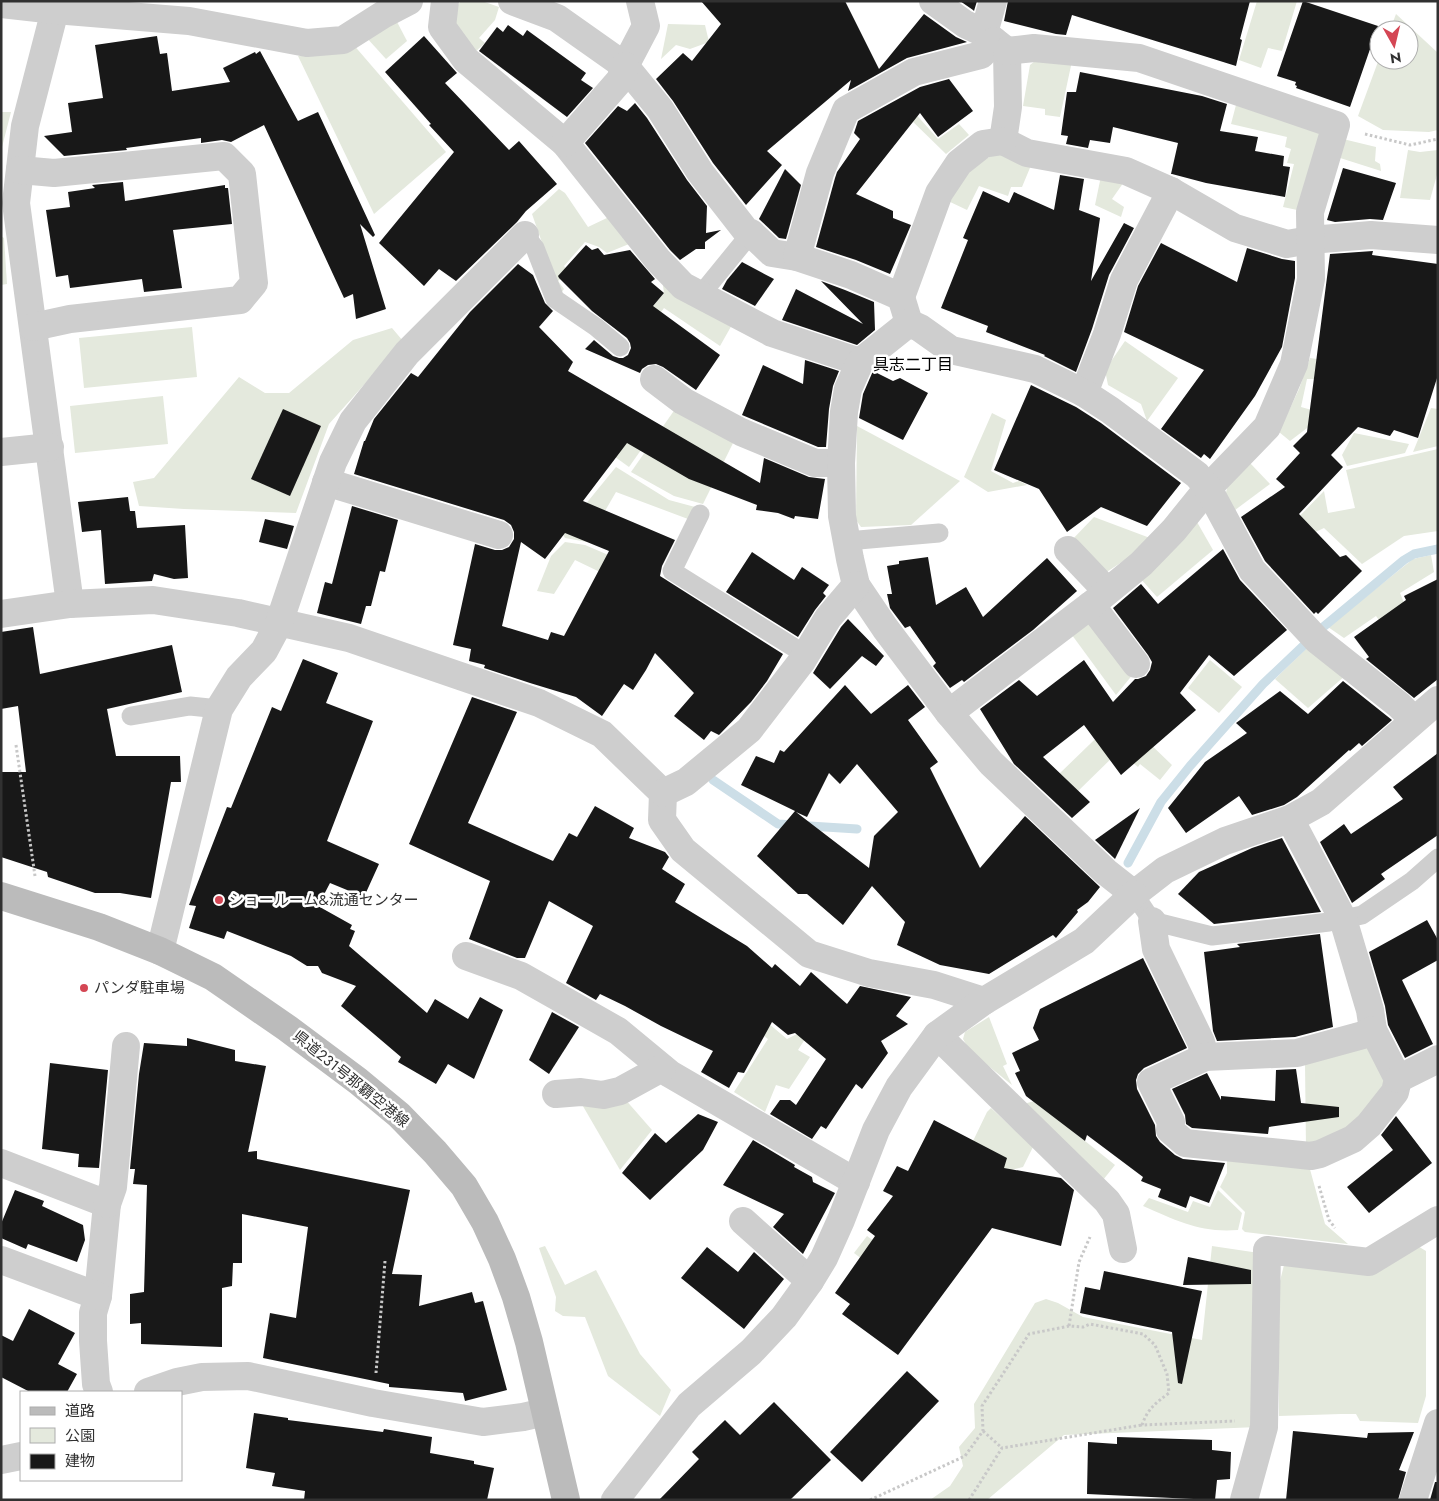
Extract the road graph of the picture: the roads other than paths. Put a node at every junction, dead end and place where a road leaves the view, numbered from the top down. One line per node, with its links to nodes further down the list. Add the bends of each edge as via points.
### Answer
1 (409, 1): 9 (street)
2 (445, 1): 13 (street, via 442,27 466,60)
3 (512, 1): 11 (street, via 557,18)
4 (640, 1): 11 (street, via 646,26)
5 (933, 1): 10 (street)
6 (994, 1): 10 (street)
7 (1, 4): 8 (street)
8 (59, 6): 9 (street, via 189,21 307,43 343,40); 14 (street, via 25,126)
9 (381, 8)
10 (995, 41): 12 (street, via 1008,107); 19 (street, via 1139,58 1336,125 1310,212); 21 (street, via 981,54 914,72 846,110 820,173)
11 (625, 66): 13 (street, via 620,80); 17 (street, via 660,109 700,172)
12 (1004, 140): 15 (street, via 1026,153 1126,171); 22 (street, via 983,144 959,164 939,192)
13 (565, 143): 23 (street, via 658,260 683,286)
14 (20, 170): 16 (street); 25 (street, via 54,173 224,156 242,174 254,283 240,300 70,319)
15 (1172, 191): 19 (street, via 1235,228 1287,244); 29 (street, via 1124,280)
16 (9, 204): 25 (street)
17 (750, 233): 21 (street, via 772,253); 23 (lane, via 706,287)
18 (525, 235): 26 (lane, via 535,248 556,299); 33 (street, via 406,353 353,421)
19 (1310, 240): 20 (street, via 1371,235); 34 (street, via 1310,279 1294,364 1267,427)
20 (1438, 240)
21 (797, 257): 22 (street)
22 (902, 297): 24 (street)
23 (702, 298): 27 (street, via 772,333)
24 (909, 323): 27 (street); 29 (street, via 952,350 1035,369)
25 (33, 327): 30 (street)
26 (620, 347)
27 (860, 362): 32 (street, via 848,389)
28 (654, 379): 32 (street, via 683,400 741,432 816,463)
29 (1084, 393): 34 (street, via 1197,475)
30 (50, 447): 31 (street); 42 (street)
31 (1, 452)
32 (841, 463): 38 (street, via 842,516)
33 (326, 482): 37 (street); 44 (street)
34 (1208, 488): 41 (street, via 1141,564); 51 (street, via 1252,570 1312,634)
35 (700, 514): 45 (lane, via 672,572)
36 (939, 533): 38 (lane)
37 (499, 536)
38 (847, 541): 40 (street)
39 (1068, 550): 41 (street)
40 (856, 585): 45 (street, via 828,618); 49 (street)
41 (1099, 598): 46 (street); 49 (street)
42 (70, 604): 43 (street); 44 (street, via 153,600)
43 (1, 614)
44 (279, 622): 48 (street, via 264,651 239,677); 52 (street, via 349,638 539,703 602,734)
45 (806, 655): 52 (street, via 750,730 686,782)
46 (1136, 664)
47 (1438, 700): 51 (street)
48 (220, 709): 50 (lane, via 190,706); 59 (street)
49 (949, 713): 55 (street, via 991,763 1106,872)
50 (131, 716)
51 (1414, 720): 53 (street, via 1321,802)
52 (663, 794): 61 (street, via 662,820 683,850 809,954 869,973 934,984)
53 (1290, 819): 55 (street, via 1224,842 1165,870); 57 (street)
54 (1438, 858): 57 (lane, via 1412,881 1362,915)
55 (1134, 894): 58 (lane); 61 (street, via 1084,941)
56 (1, 896): 59 (main road, 県道231号那覇空港線, via 99,927)
57 (1343, 919): 58 (lane, via 1212,936); 62 (street)
58 (1152, 921): 65 (street, via 1156,949 1201,1042)
59 (160, 951): 81 (main road, 県道231号那覇空港線, via 213,977 358,1081 399,1115 464,1186 502,1259 516,1296)
60 (466, 956): 67 (street, via 522,976 618,1030)
61 (984, 1001): 63 (street)
62 (1373, 1030): 65 (street, via 1297,1053); 68 (street)
63 (937, 1035): 71 (street, via 899,1087 876,1130); 75 (street, via 1107,1201 1116,1214)
64 (126, 1046): 72 (street, via 113,1187)
65 (1205, 1057): 68 (street, via 1151,1082 1171,1122 1170,1130 1186,1143 1311,1156 1320,1154 1353,1139 1369,1125 1396,1092)
66 (1438, 1060): 68 (street)
67 (662, 1068): 69 (street, via 620,1091 604,1095 581,1092); 71 (street)
68 (1398, 1079)
69 (556, 1094)
70 (1, 1163): 72 (street)
71 (856, 1182): 77 (street, via 824,1258)
72 (107, 1204): 78 (street)
73 (1438, 1220): 87 (street, via 1369,1262 1267,1250 1264,1428)
74 (743, 1221): 77 (street)
75 (1123, 1249)
76 (1, 1260): 78 (street)
77 (810, 1281): 86 (street, via 784,1317 751,1352 689,1405)
78 (98, 1296): 79 (street, via 93,1314 93,1341)
79 (99, 1391)
80 (151, 1391): 81 (street, via 202,1377 248,1376 483,1422)
81 (545, 1412): 85 (main road, 県道231号那覇空港線)
82 (1438, 1423): 88 (street)
83 (20, 1456): 84 (street)
84 (1, 1460)
85 (566, 1500)
86 (615, 1500)
87 (1244, 1500)
88 (1413, 1500)

